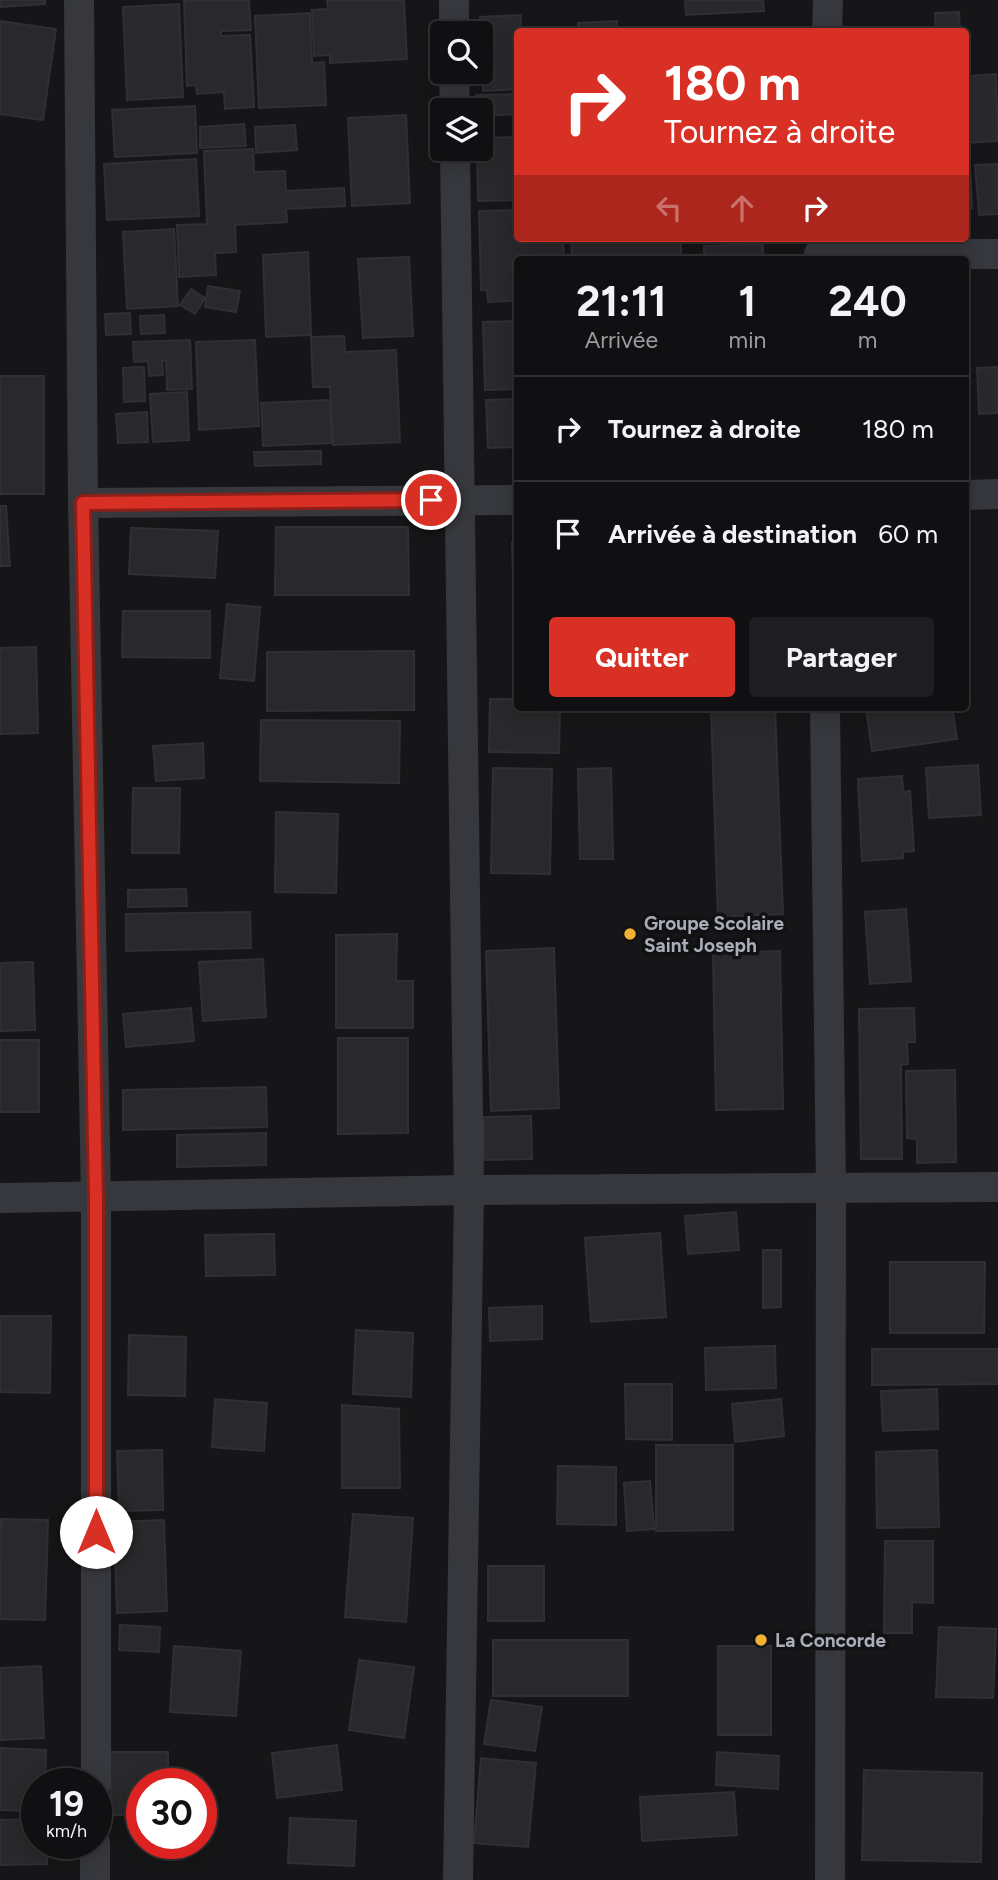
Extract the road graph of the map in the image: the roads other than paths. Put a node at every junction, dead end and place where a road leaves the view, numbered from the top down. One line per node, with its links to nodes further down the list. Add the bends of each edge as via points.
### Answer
1 (79, 0): 13 (street)
2 (454, 0): 4 (street)
3 (828, 0): 5 (street)
4 (454, 21)
5 (827, 28)
6 (455, 161): 11 (street)
7 (819, 250): 8 (street)
8 (998, 254)
9 (998, 494): 10 (street)
10 (969, 495)
11 (457, 500): 12 (street); 13 (street); 16 (street)
12 (514, 500)
13 (83, 503): 19 (street)
14 (825, 711): 17 (street)
15 (998, 1187): 17 (street)
16 (469, 1190): 17 (street); 19 (street); 23 (street)
17 (831, 1190): 24 (street)
18 (0, 1198): 19 (street)
19 (96, 1198): 20 (street)
20 (96, 1768)
21 (96, 1859): 22 (street)
22 (95, 1880)
23 (458, 1880)
24 (830, 1880)

